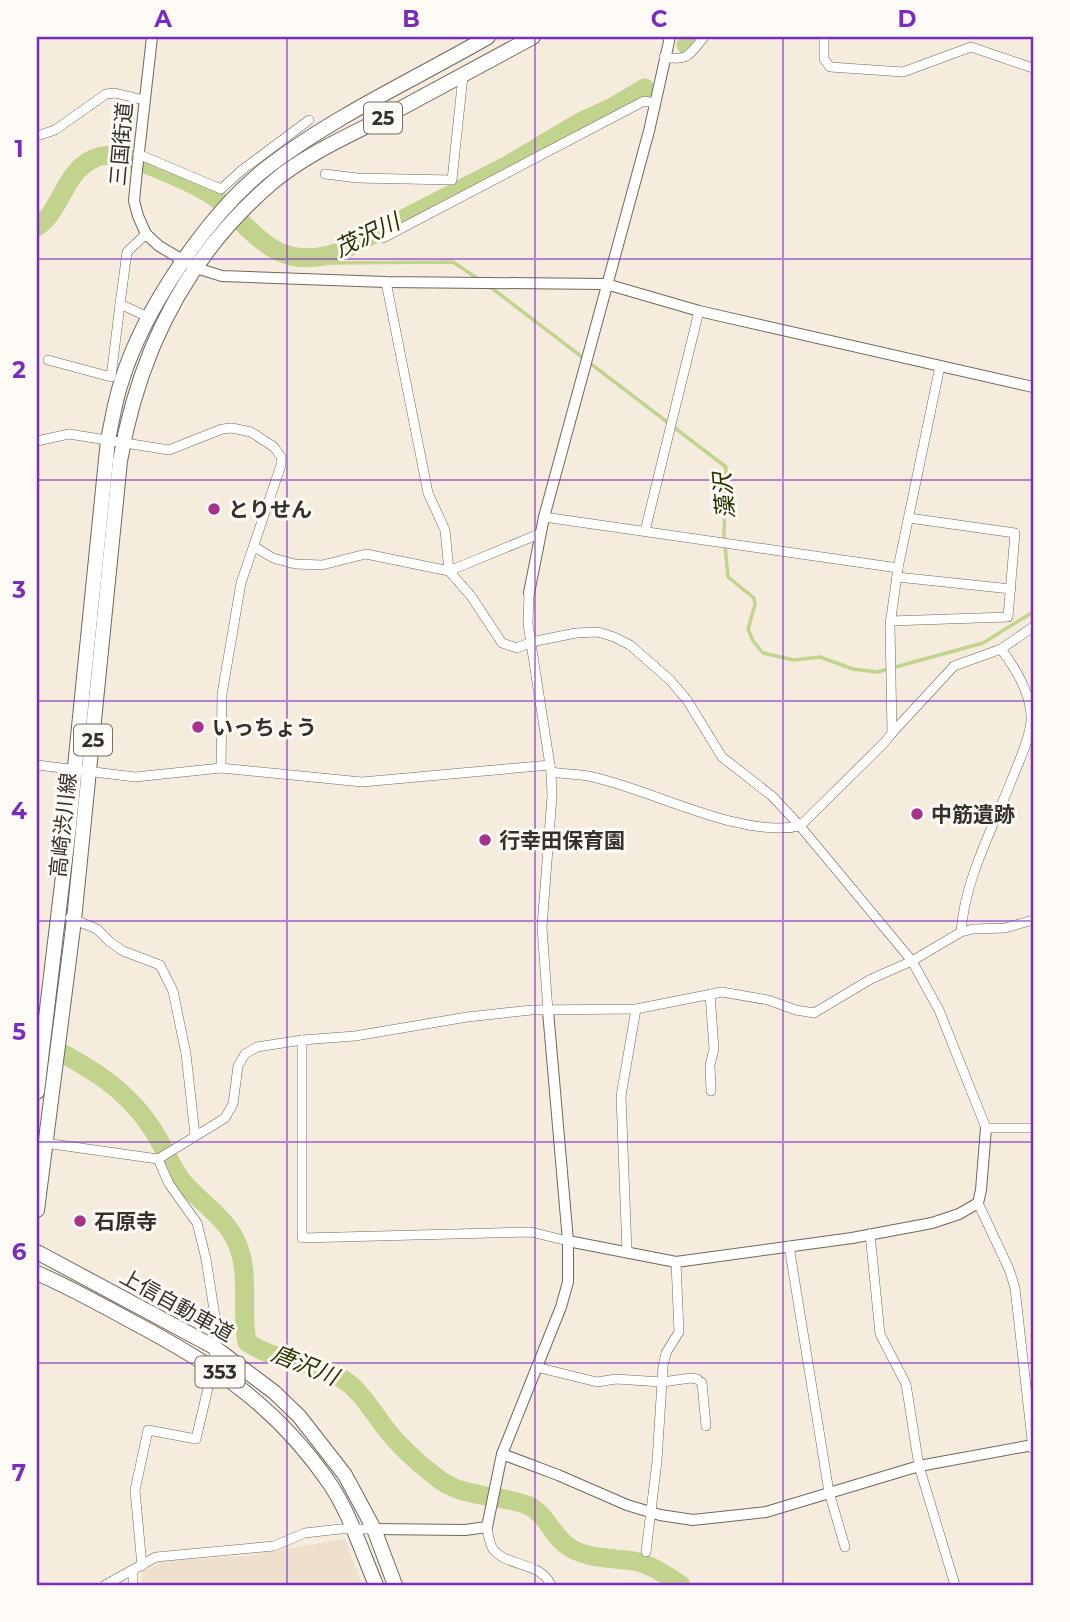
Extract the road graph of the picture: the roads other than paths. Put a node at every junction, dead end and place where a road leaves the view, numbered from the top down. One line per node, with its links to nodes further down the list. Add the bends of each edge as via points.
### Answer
1 (152, 37): 11 (street, 三国街道)
2 (488, 37): 7 (main road, 25)
3 (533, 37): 10 (main road, 25)
4 (670, 37): 8 (street)
5 (704, 37): 8 (street, via 685,58)
6 (824, 37): 9 (street, via 824,59 830,67 903,72 971,47)
7 (467, 43): 17 (main road, 25, via 267,167)
8 (664, 57): 12 (street)
9 (1033, 68)
10 (463, 76): 16 (street, via 452,180); 17 (main road, 25, via 292,168)
11 (144, 100): 14 (street, via 106,94 55,130); 15 (street, 三国街道)
12 (655, 103): 19 (street, via 644,101); 23 (street)
13 (309, 120): 15 (street, via 221,189)
14 (37, 136)
15 (138, 154): 18 (street, 三国街道, via 135,201)
16 (325, 174)
17 (232, 212): 20 (main road, 25); 21 (main road, 25)
18 (146, 234): 20 (street); 24 (street, via 127,253)
19 (383, 237)
20 (183, 260): 21 (street); 26 (main road, 25)
21 (196, 268): 22 (street, via 222,276); 32 (main road, 25, via 146,361)
22 (386, 282): 23 (street); 38 (street, via 428,493 445,530)
23 (606, 284): 25 (street); 33 (street)
24 (120, 304): 26 (street); 27 (street, via 111,377)
25 (699, 311): 28 (street); 35 (street)
26 (150, 317): 30 (main road, 25, via 120,384)
27 (48, 360)
28 (940, 366): 29 (street); 34 (street)
29 (1033, 387)
30 (108, 440): 31 (street, via 69,435); 32 (street); 50 (main road, 高崎渋川線 / 25)
31 (37, 441)
32 (123, 443): 37 (street, via 169,450 232,428 251,432 274,447 281,465); 50 (main road, 高崎渋川線 / 25)
33 (544, 517): 35 (street); 36 (street)
34 (909, 518): 39 (street); 40 (street, via 1015,533)
35 (645, 531): 39 (street)
36 (540, 534): 38 (street); 41 (street)
37 (255, 547): 38 (street, via 295,564 322,565 366,554); 48 (street, via 241,583 222,694)
38 (449, 571): 44 (street, via 502,643 517,648)
39 (897, 573): 40 (street); 42 (street)
40 (1011, 589): 42 (street, via 1008,617)
41 (529, 593): 44 (street)
42 (890, 621): 46 (street)
43 (1033, 626): 45 (street)
44 (531, 642): 49 (street); 51 (street, via 598,632 629,645 687,700 722,757 772,796)
45 (1001, 649): 46 (street, via 954,666); 55 (street, via 1026,691 1031,723 969,886)
46 (892, 733): 51 (street)
47 (37, 765): 50 (street)
48 (221, 768): 49 (street, via 362,782); 50 (street, via 135,777)
49 (551, 769): 51 (street, via 589,776 749,826); 59 (street, via 542,927)
50 (82, 771): 52 (main road, 高崎渋川線 / 25); 53 (main road, 高崎渋川線 / 25)
51 (800, 826): 56 (street)
52 (58, 912): 53 (street); 60 (main road, 高崎渋川線 / 25)
53 (74, 920): 60 (main road, 高崎渋川線 / 25); 67 (street, via 97,929 123,951 159,965 173,991)
54 (1033, 920): 55 (street)
55 (961, 932): 56 (street)
56 (912, 961): 57 (street, via 814,1013 768,1000); 65 (street, via 939,1010)
57 (710, 994): 58 (street); 64 (street)
58 (636, 1009): 59 (street); 76 (street, via 621,1096)
59 (548, 1011): 61 (street); 73 (street)
60 (47, 1025): 62 (main road, 高崎渋川線 / 25)
61 (302, 1040): 67 (street, via 257,1047 245,1054 238,1066 231,1110); 73 (street, via 302,1238 531,1232)
62 (49, 1056): 63 (main road, 高崎渋川線 / 25); 68 (main road, 高崎渋川線 / 25)
63 (37, 1083)
64 (711, 1091)
65 (986, 1128): 66 (street); 70 (street)
66 (1033, 1128)
67 (194, 1135): 69 (street)
68 (45, 1143): 69 (street); 71 (main road, 高崎渋川線 / 25)
69 (158, 1159): 79 (street, via 169,1184 198,1223 217,1329)
70 (978, 1203): 72 (street, via 932,1223); 84 (street, via 1015,1288)
71 (37, 1210)
72 (870, 1234): 74 (street); 86 (street, via 880,1334 906,1384)
73 (568, 1241): 76 (street); 81 (street, via 568,1282)
74 (789, 1246): 77 (street); 87 (street)
75 (37, 1252): 79 (main road, 上信自動車道 / 353)
76 (627, 1252): 77 (street)
77 (676, 1262): 82 (street, via 679,1332 666,1353)
78 (37, 1273): 80 (main road, 上信自動車道 / 353)
79 (214, 1347): 80 (street); 91 (main road, 上信自動車道 / 353, via 299,1416 345,1475)
80 (213, 1367): 90 (main road, 上信自動車道 / 353, via 287,1430 331,1486); 94 (street, via 196,1439 148,1430 135,1490)
81 (536, 1367): 82 (street, via 597,1382); 85 (street)
82 (662, 1382): 83 (street, via 691,1378 702,1383); 88 (street)
83 (706, 1426)
84 (1033, 1446): 86 (street)
85 (502, 1454): 88 (street); 89 (street)
86 (919, 1465): 87 (street); 101 (street)
87 (829, 1492): 88 (street, via 766,1512 728,1518 693,1520); 92 (street)
88 (650, 1512): 93 (street)
89 (486, 1527): 91 (street); 100 (street, via 492,1548 539,1571)
90 (353, 1530): 91 (street); 94 (street, via 305,1533 274,1546 156,1556); 98 (main road, 上信自動車道 / 353)
91 (374, 1530): 99 (main road, 上信自動車道 / 353)
92 (845, 1547)
93 (646, 1552)
94 (142, 1566): 95 (street)
95 (133, 1571): 96 (street); 97 (street)
96 (105, 1585)
97 (132, 1585)
98 (376, 1585)
99 (395, 1585)
100 (551, 1585)
101 (955, 1585)

